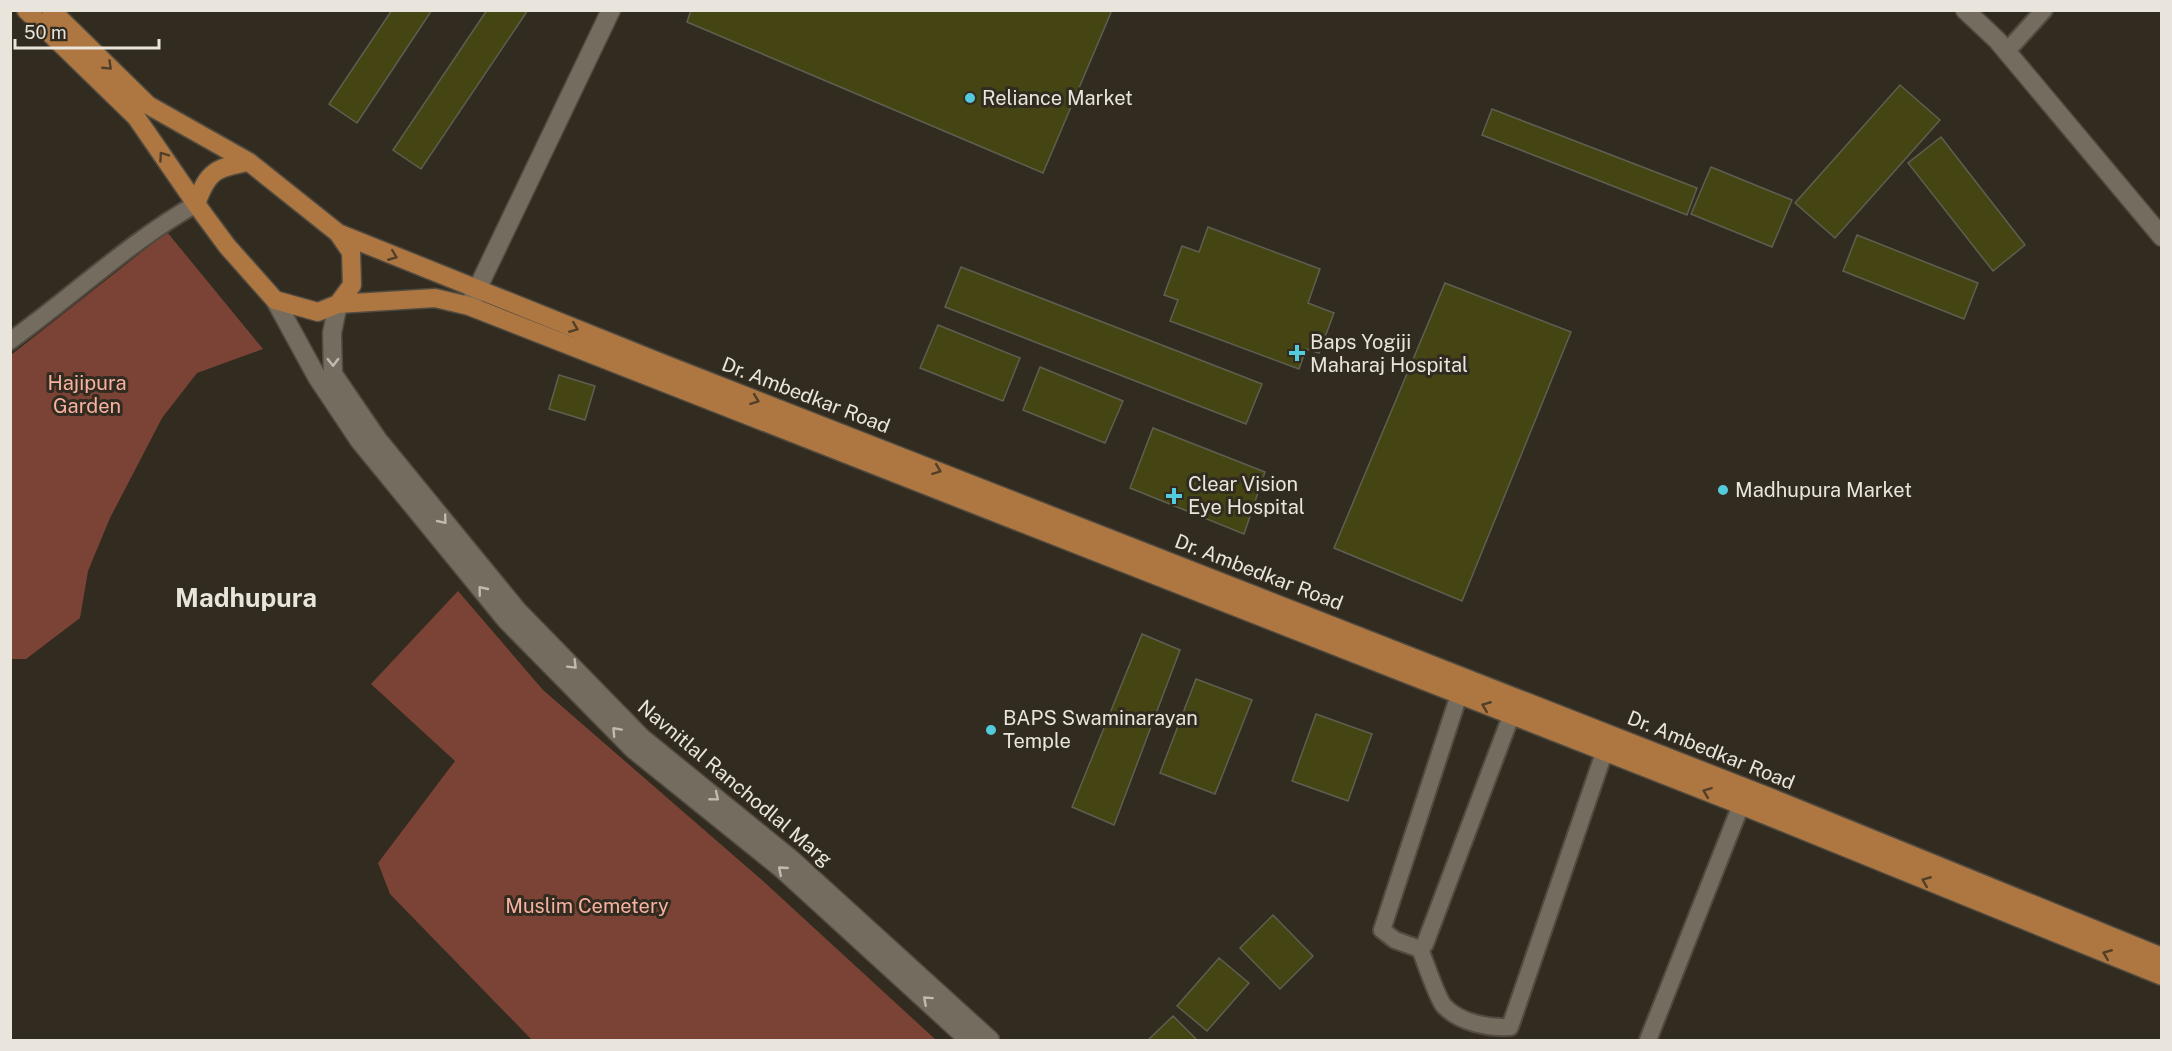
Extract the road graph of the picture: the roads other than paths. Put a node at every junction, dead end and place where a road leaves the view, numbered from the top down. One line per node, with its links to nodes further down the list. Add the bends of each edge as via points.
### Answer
1 (26, 10): 8 (main road, one-way to 1, via 136,117)
2 (51, 10): 7 (main road, one-way to 7, via 148,105)
3 (611, 10): 11 (main road)
4 (1965, 10): 6 (main road)
5 (2044, 10): 6 (street)
6 (2007, 51): 10 (main road)
7 (249, 162): 8 (main road, via 220,167 204,181); 9 (main road)
8 (196, 204): 12 (main road); 14 (street, via 154,228)
9 (338, 233): 11 (main road, Dr. Ambedkar Road, one-way to 11); 13 (main road, via 351,252 352,285)
10 (2162, 237)
11 (473, 298): 13 (main road, Dr. Ambedkar Road); 15 (main road, Dr. Ambedkar Road); 20 (main road, Dr. Ambedkar Road, one-way to 20, via 1763,795)
12 (275, 300): 13 (main road, Dr. Ambedkar Road, via 318,312); 22 (main road, one-way to 12, via 782,869 633,749 507,621 359,440 312,368)
13 (338, 304): 23 (main road, Navnitlal Ranchodlal Marg, one-way to 23, via 332,333 333,374 378,440 517,610 642,738 791,859)
14 (10, 341)
15 (1459, 695): 16 (main road, Dr. Ambedkar Road, one-way to 15); 19 (street, via 1383,930 1395,940)
16 (1511, 716): 17 (main road, Dr. Ambedkar Road); 19 (street)
17 (1604, 753): 18 (main road, Dr. Ambedkar Road, one-way to 17); 19 (street, via 1510,1027 1490,1028 1444,1006)
18 (1740, 805): 21 (main road, Dr. Ambedkar Road, one-way to 18); 24 (street)
19 (1420, 949)
20 (2162, 957)
21 (2162, 976)
22 (969, 1041)
23 (990, 1041)
24 (1648, 1041)

